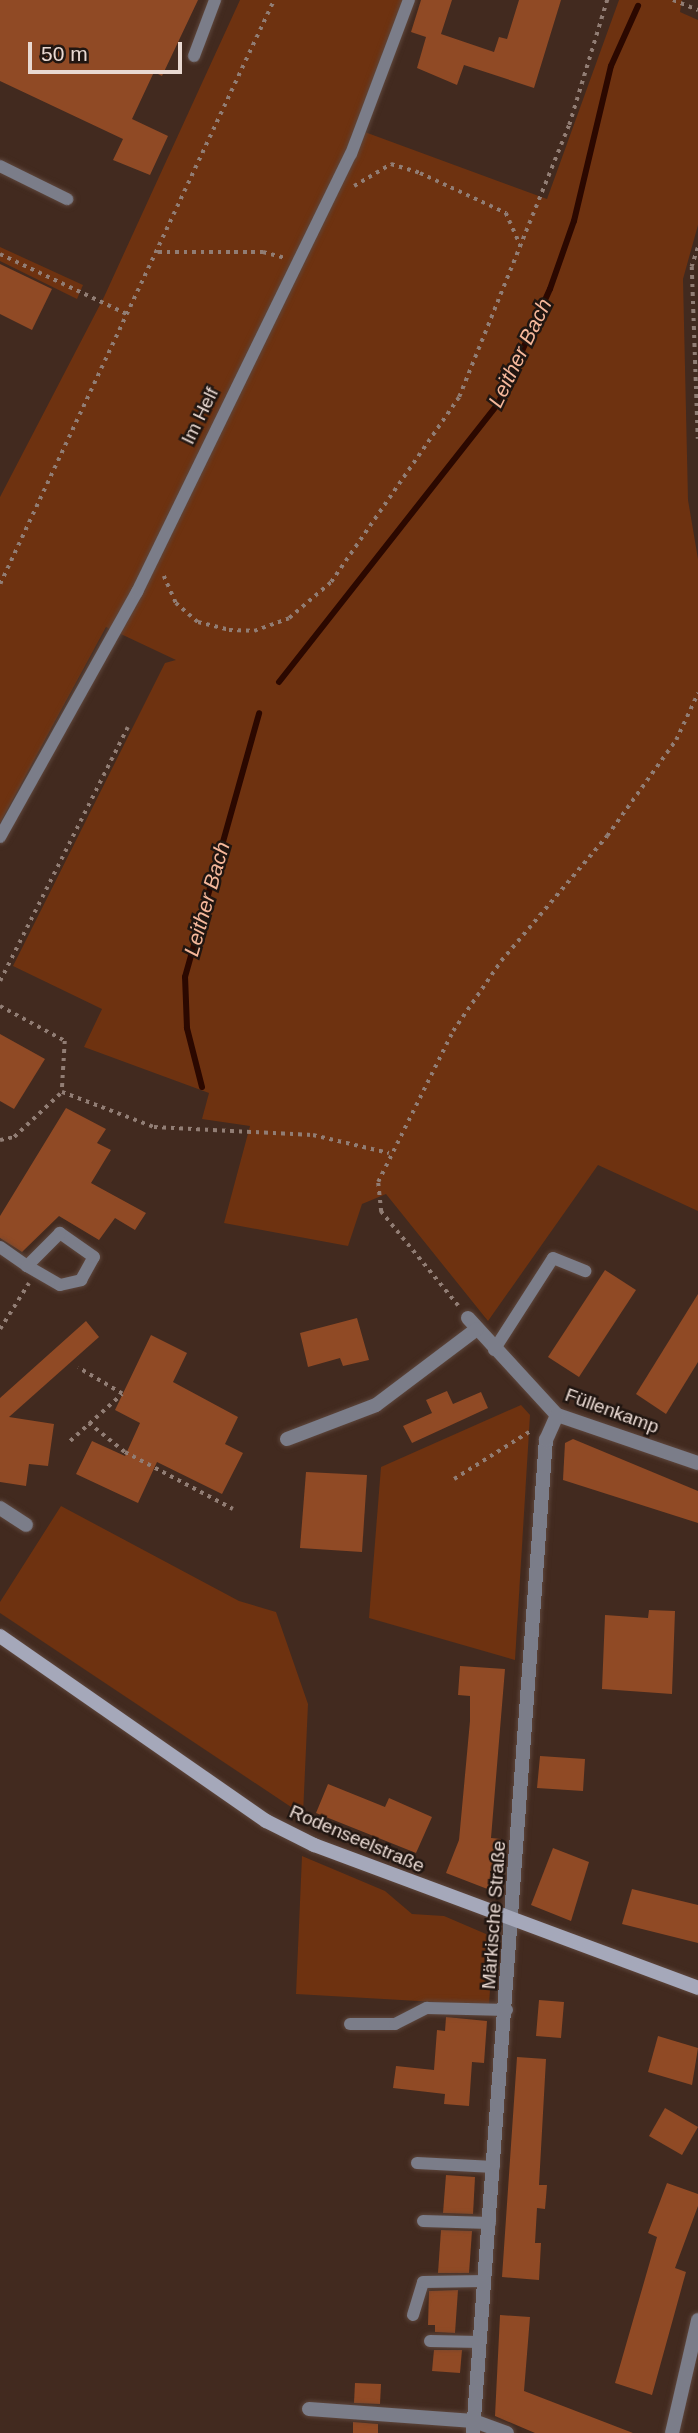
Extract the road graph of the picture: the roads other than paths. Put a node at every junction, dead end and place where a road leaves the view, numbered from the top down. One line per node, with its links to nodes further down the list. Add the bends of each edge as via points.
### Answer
1 (215, 0): 3 (lane)
2 (409, 0): 6 (lane, Im Helf, via 351,153 137,592)
3 (194, 56)
4 (0, 166): 5 (lane)
5 (66, 200)
6 (0, 837)
7 (0, 1247): 8 (lane)
8 (31, 1269): 8 (lane, via 60,1233 94,1257 81,1280 60,1285)
9 (585, 1271): 10 (lane, via 553,1258)
10 (494, 1350): 11 (street, Füllenkamp); 12 (street, Füllenkamp, via 472,1323 376,1405)
11 (557, 1415): 13 (street, Füllenkamp); 17 (street, Märkische Straße, via 546,1440)
12 (287, 1439)
13 (698, 1463)
14 (0, 1508): 15 (street)
15 (26, 1525)
16 (0, 1636): 17 (main road, Rodenseelstraße, via 267,1821)
17 (512, 1921): 18 (main road, Rodenseelstraße); 19 (street, Märkische Straße)
18 (698, 1988)
19 (507, 2010): 20 (lane, via 427,2008 395,2024); 22 (street, Märkische Straße)
20 (350, 2024)
21 (417, 2163): 22 (lane)
22 (494, 2167): 24 (street, Märkische Straße)
23 (423, 2221): 24 (lane)
24 (490, 2223): 25 (street, Märkische Straße)
25 (485, 2281): 26 (lane, via 423,2282); 29 (street, Märkische Straße)
26 (413, 2315)
27 (698, 2320): 33 (street)
28 (430, 2341): 29 (lane)
29 (480, 2342): 31 (street, Märkische Straße)
30 (309, 2409): 31 (street)
31 (474, 2427): 32 (street)
32 (507, 2433)
33 (672, 2433)

